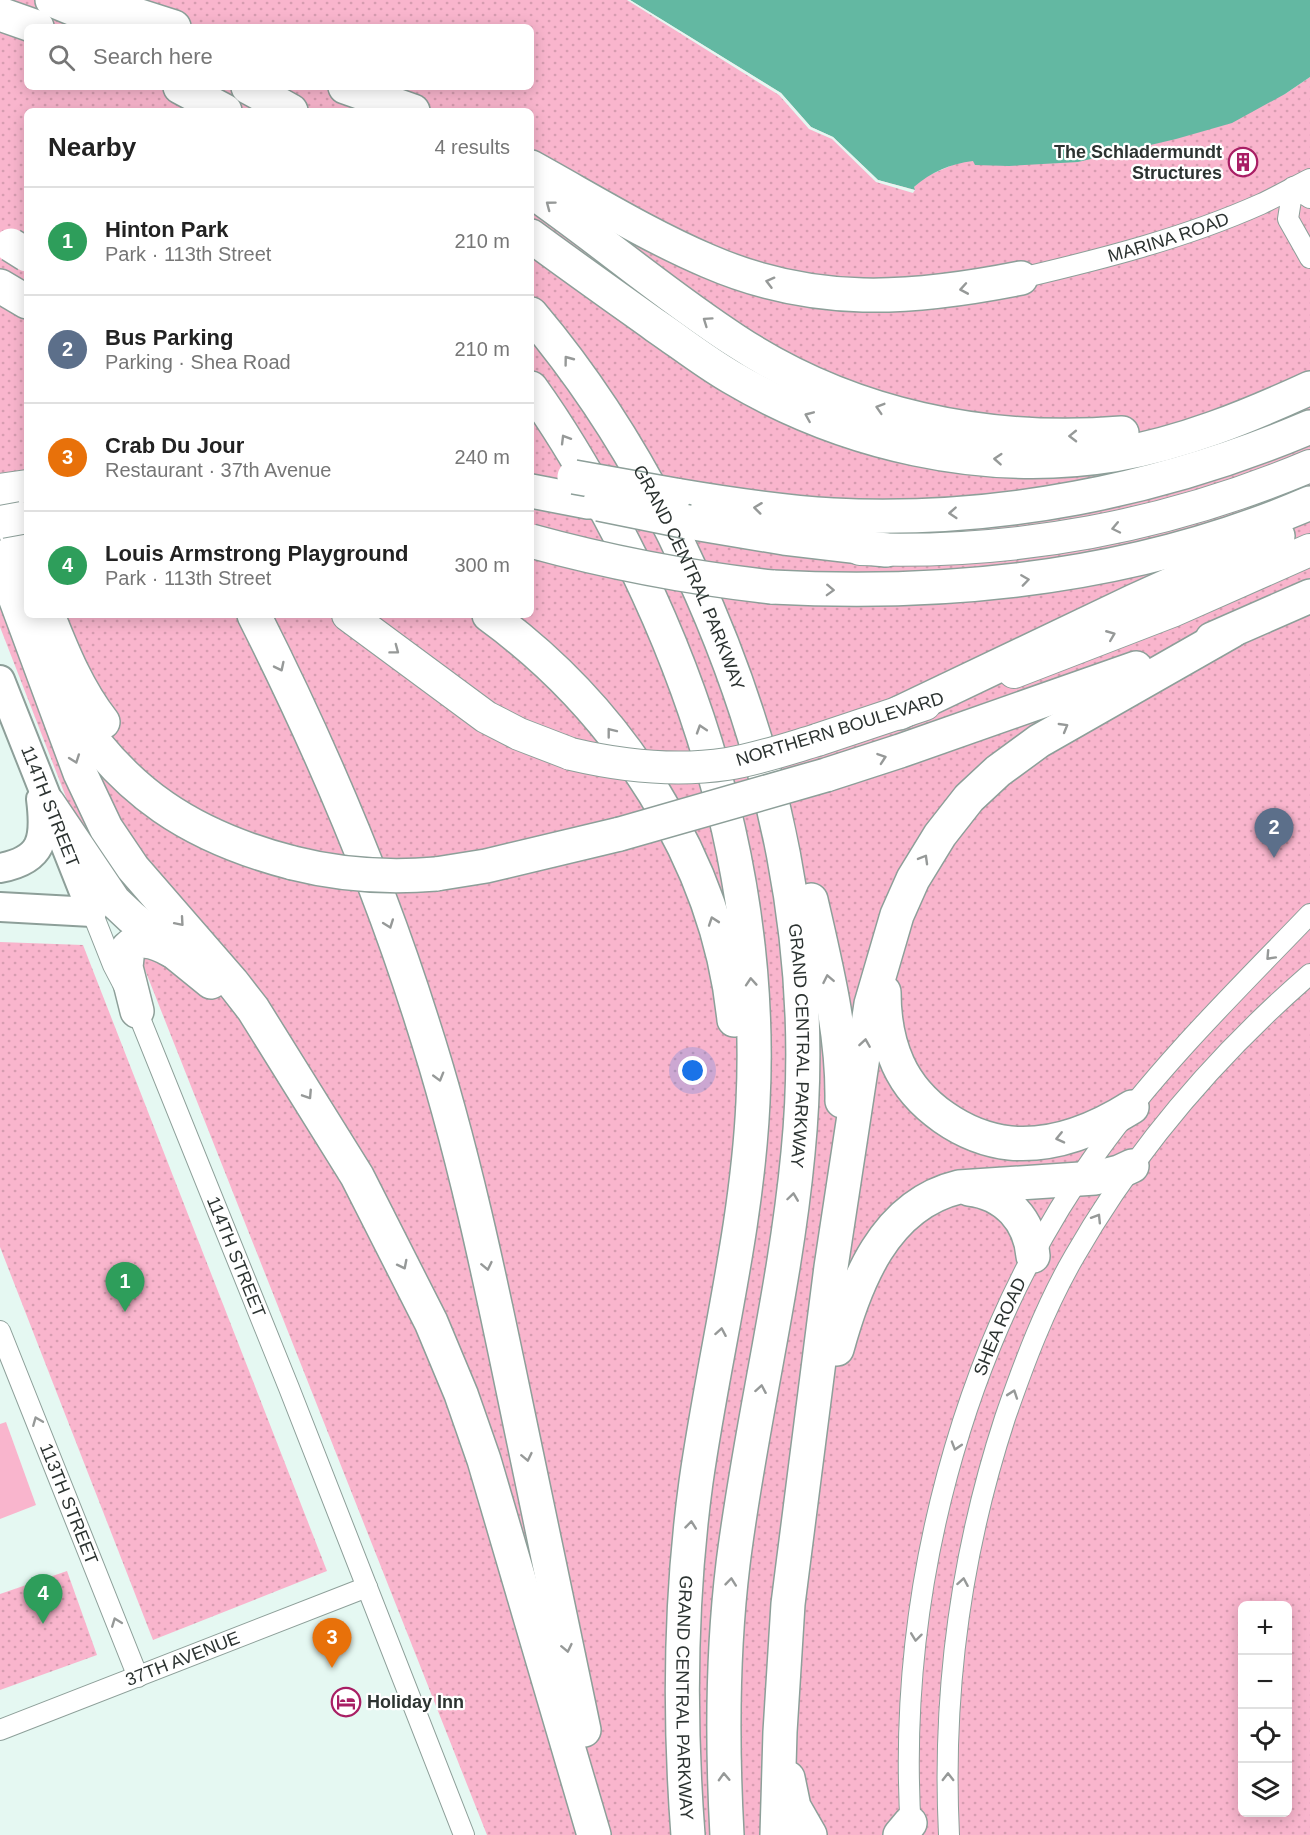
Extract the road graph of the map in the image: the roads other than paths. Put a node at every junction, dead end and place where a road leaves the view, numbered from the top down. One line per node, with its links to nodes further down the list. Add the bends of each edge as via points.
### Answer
1 (51, 0): 5 (highway)
2 (90, 0): 6 (highway)
3 (0, 14): 4 (highway)
4 (28, 24)
5 (110, 24)
6 (165, 24)
7 (186, 90): 11 (highway)
8 (253, 90): 12 (highway)
9 (340, 90): 13 (highway)
10 (354, 90): 14 (highway)
11 (219, 108)
12 (286, 108)
13 (382, 108)
14 (404, 108)
15 (534, 169): 21 (highway, one-way to 15, via 902,295 847,295 793,288 701,258)
16 (1301, 183): 18 (street); 20 (street, via 1288,219); 21 (street, MARINA ROAD, via 1197,228)
17 (534, 193): 28 (highway, one-way to 17, via 989,432 912,417 847,397 737,342)
18 (1310, 198)
19 (534, 238): 28 (highway, one-way to 19, via 1084,458 1011,460 938,453 860,435 803,414 732,378)
20 (1310, 258)
21 (1021, 278)
22 (0, 286): 23 (highway)
23 (24, 300)
24 (534, 318): 51 (highway, GRAND CENTRAL PARKWAY, one-way to 24, via 675,536 624,442 565,355)
25 (1307, 389): 28 (highway, via 1273,402 1161,429)
26 (534, 393): 71 (highway, GRAND CENTRAL PARKWAY, one-way to 26, via 753,1103 754,1032 746,927 729,824 687,687 647,591 580,463)
27 (1310, 427): 36 (highway, one-way to 36, via 1246,453 1156,481 1026,507 910,515 796,512)
28 (1135, 441)
29 (1310, 466): 40 (main road, one-way to 40, via 1172,514 1094,532 956,549)
30 (534, 472): 32 (highway)
31 (534, 491): 32 (highway)
32 (586, 499): 35 (main road); 36 (highway, bridge)
33 (14, 500): 39 (highway)
34 (1310, 503): 43 (highway, via 1273,518)
35 (534, 508)
36 (686, 517): 40 (highway, via 784,538)
37 (1310, 521): 43 (highway)
38 (534, 542): 43 (highway, one-way to 43, bridge, via 664,573 772,587 874,591 977,585 1082,571)
39 (24, 548)
40 (886, 550)
41 (1310, 550): 43 (main road)
42 (0, 556): 44 (highway)
43 (1201, 570): 54 (highway, one-way to 43)
44 (24, 594)
45 (1310, 596): 52 (highway)
46 (36, 618): 66 (highway, one-way to 66, via 78,767 111,837 239,991)
47 (39, 618): 52 (highway, one-way to 52, bridge, via 90,705 123,748 177,801 215,828 258,850 293,863 368,875 436,874 486,866 620,834 826,775 1064,694)
48 (255, 618): 83 (highway, one-way to 83, via 364,856 415,999 452,1121 493,1291)
49 (352, 618): 54 (main road, NORTHERN BOULEVARD, one-way to 54, bridge, via 486,717 571,754 622,765 693,767 746,760)
50 (493, 618): 71 (highway, one-way to 50, via 741,1107 732,999 717,932 694,873 656,798 610,729 537,653)
51 (718, 631): 73 (highway, one-way to 51, via 842,1096 829,982 776,767 750,695); 85 (highway, GRAND CENTRAL PARKWAY, one-way to 51, via 723,1742 729,1601 795,1186 803,1045 797,939 781,834 754,733)
52 (1232, 631): 62 (highway, one-way to 52, via 929,851 954,815 992,776 1040,741)
53 (0, 680): 55 (street, 114TH STREET)
54 (899, 713)
55 (36, 772): 56 (street, 114TH STREET); 57 (street, via 43,823 40,843 26,861)
56 (48, 803): 59 (street, 114TH STREET); 61 (highway, via 104,888)
57 (0, 868)
58 (0, 907): 59 (street)
59 (92, 912): 61 (highway); 65 (street, 114TH STREET)
60 (1310, 914): 67 (street, SHEA ROAD, one-way to 67, via 1184,1046)
61 (140, 924): 63 (highway)
62 (889, 939): 67 (highway, one-way to 62, via 1084,1131 1031,1143 982,1136 945,1117 908,1082 892,1047 884,996); 73 (highway, one-way to 62, via 871,1004)
63 (174, 952): 65 (highway, via 148,941 136,942 128,948 126,967); 66 (highway, via 225,995)
64 (1310, 974): 68 (street, SHEA ROAD, via 1218,1062)
65 (137, 1011): 76 (street, 114TH STREET)
66 (280, 1053): 82 (highway, one-way to 82, via 357,1176 453,1372 484,1460)
67 (1132, 1107): 69 (street, SHEA ROAD)
68 (1132, 1166): 69 (highway, via 1111,1175); 88 (street, SHEA ROAD, one-way to 68, via 948,1740 952,1670 967,1563 983,1493 1013,1394 1044,1317 1073,1258)
69 (1079, 1179): 70 (highway); 72 (street, SHEA ROAD)
70 (950, 1189): 72 (highway, via 983,1192 1013,1209 1027,1229); 75 (highway, via 918,1204 896,1225 856,1287 836,1352)
71 (742, 1208): 84 (highway, GRAND CENTRAL PARKWAY, one-way to 71, via 682,1694 688,1554 700,1450)
72 (1033, 1256): 80 (street, SHEA ROAD, one-way to 80, via 982,1367 941,1501 916,1642)
73 (831, 1267): 75 (highway)
74 (0, 1331): 78 (street, 113TH STREET, one-way to 74)
75 (801, 1509): 77 (highway)
76 (367, 1587): 78 (street, 37TH AVENUE); 81 (street, 114TH STREET)
77 (784, 1657): 86 (highway); 87 (highway, via 790,1796)
78 (138, 1677): 79 (street, 37TH AVENUE)
79 (0, 1731)
80 (907, 1831)
81 (464, 1835)
82 (594, 1835)
83 (606, 1835)
84 (688, 1835)
85 (727, 1835)
86 (777, 1835)
87 (810, 1835)
88 (950, 1835)

